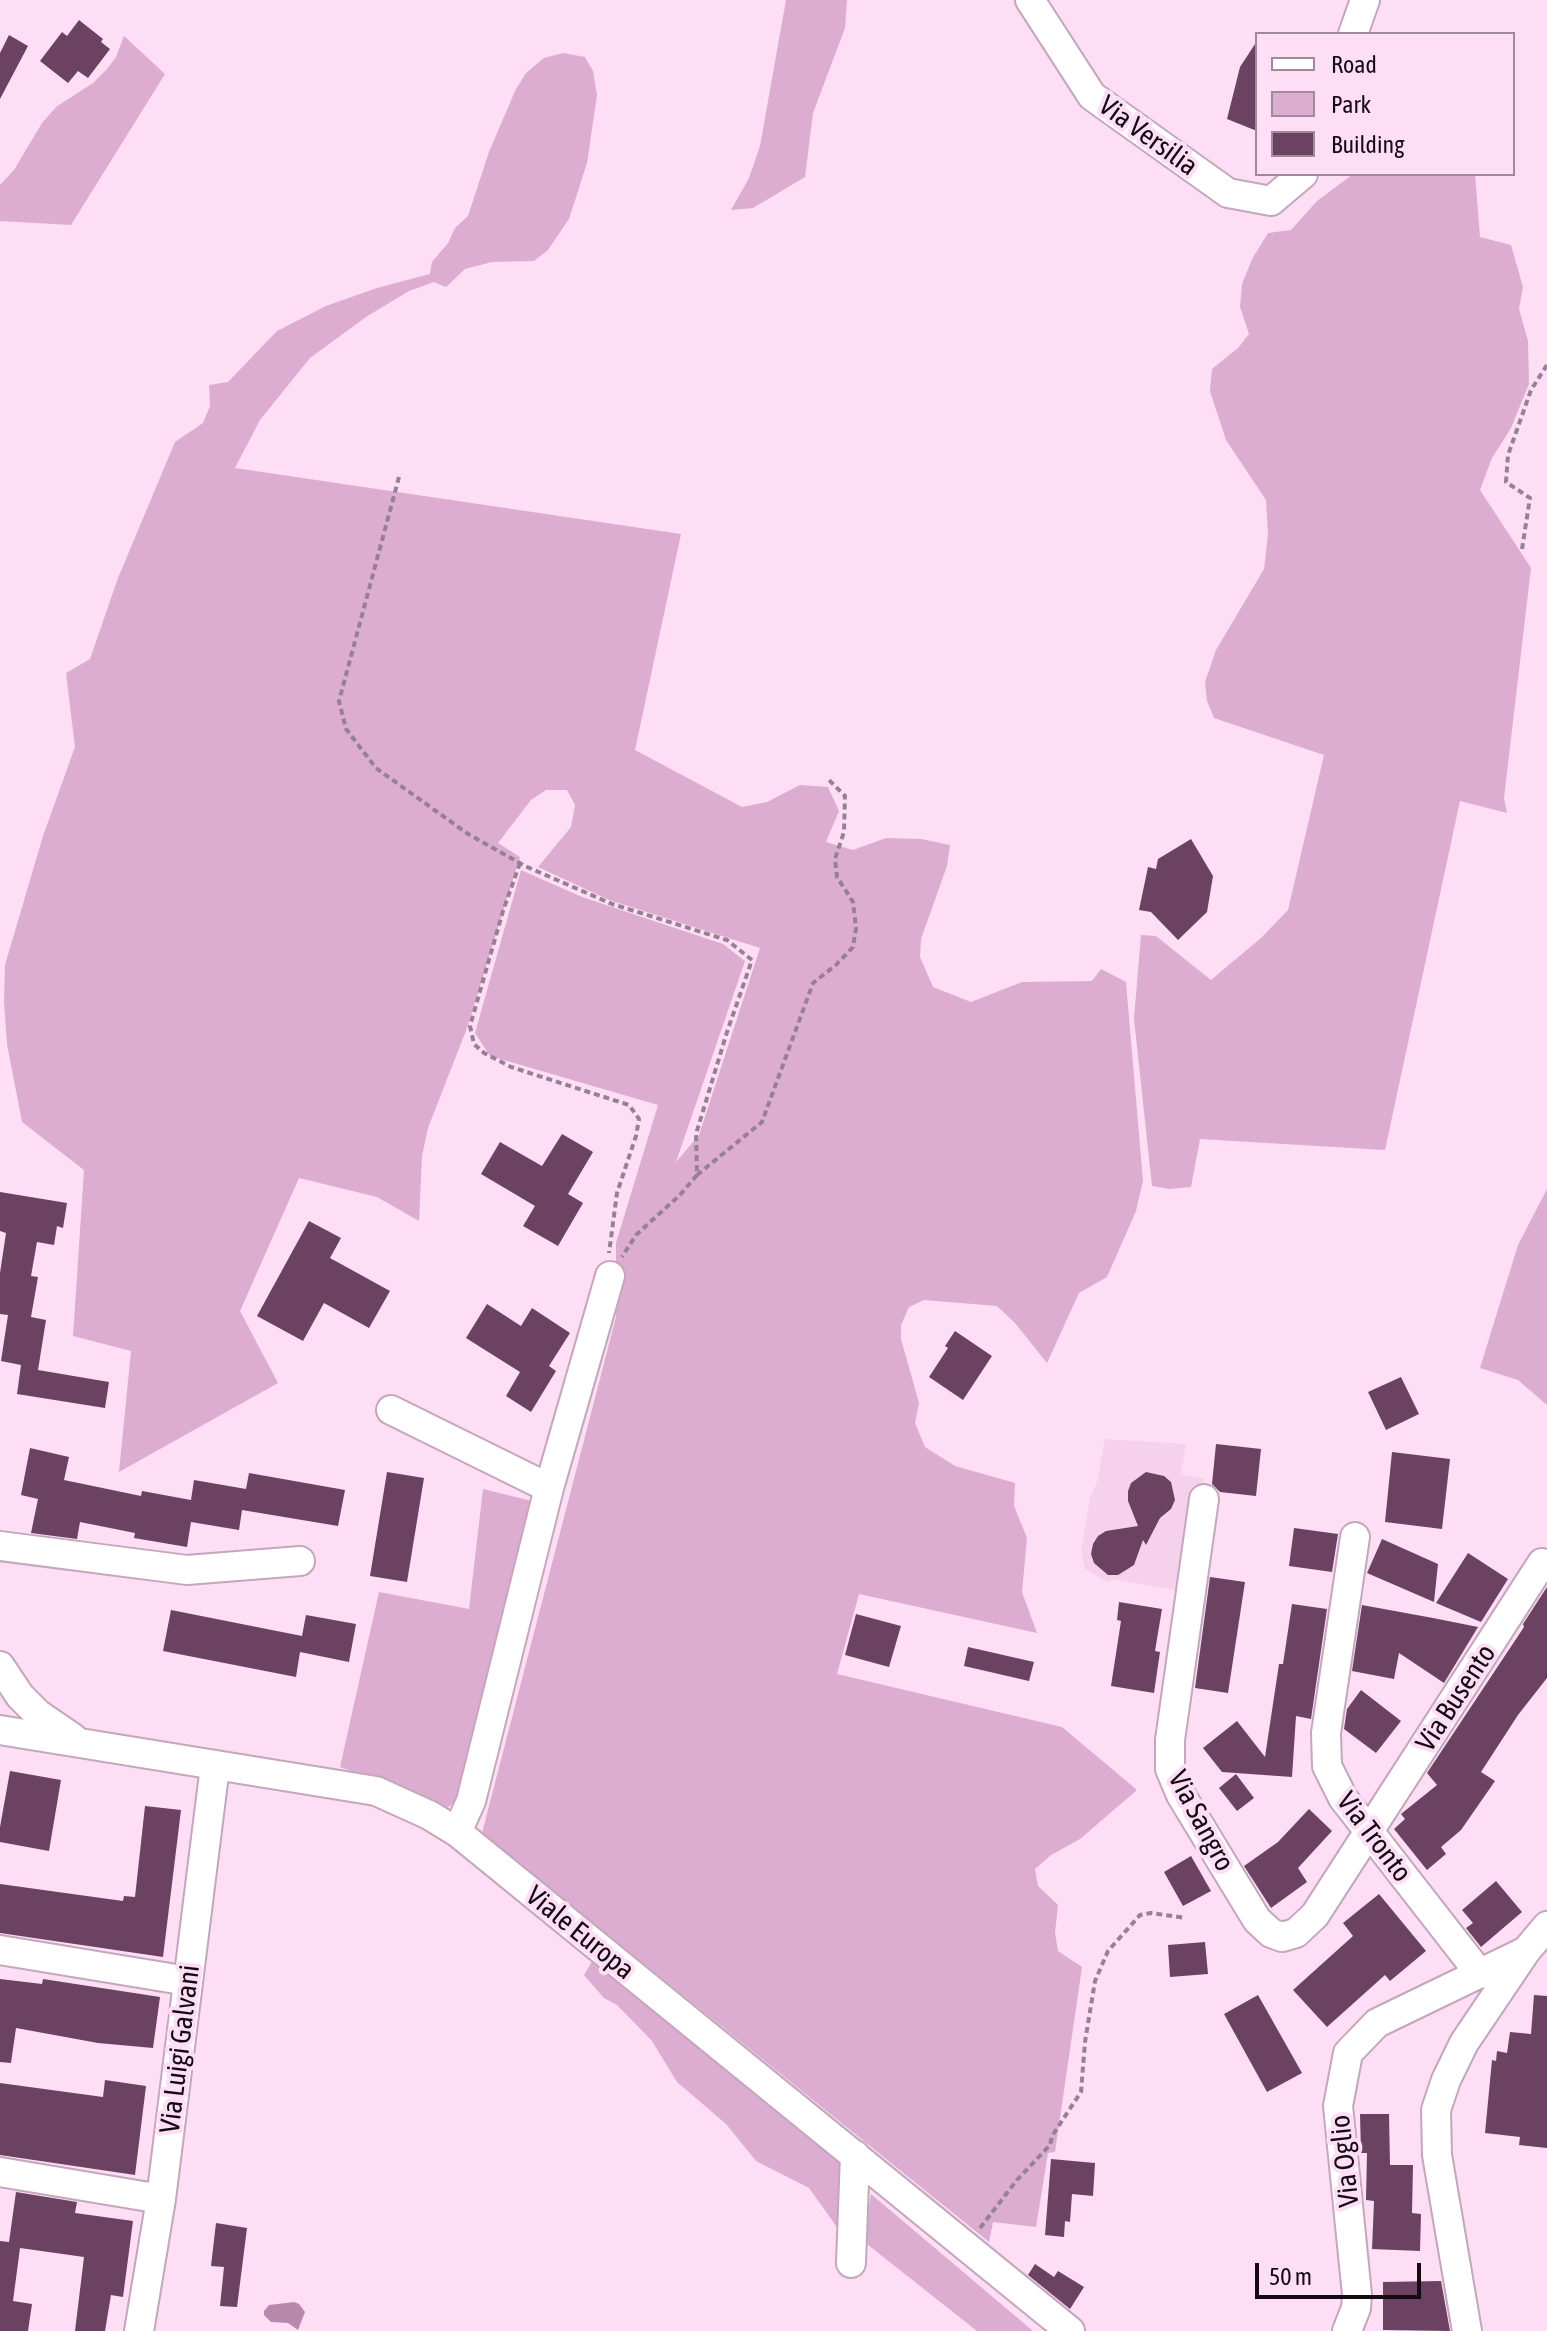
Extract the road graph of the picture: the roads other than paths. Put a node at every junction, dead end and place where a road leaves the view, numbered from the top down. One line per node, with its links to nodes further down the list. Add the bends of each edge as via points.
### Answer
1 (1030, 0): 4 (street, Via Versilia, via 1092,96 1228,193 1271,201)
2 (1365, 0): 3 (street)
3 (1354, 32)
4 (1301, 176)
5 (610, 1276): 7 (street)
6 (391, 1410): 7 (street)
7 (549, 1488): 17 (street, via 471,1801)
8 (1204, 1499): 18 (street, Via Sangro, via 1170,1740 1170,1769 1177,1788 1257,1920 1276,1935 1292,1935 1310,1922)
9 (1355, 1537): 18 (street, Via Tronto, via 1325,1750 1334,1783)
10 (0, 1546): 11 (street, via 187,1570)
11 (300, 1561)
12 (1542, 1563): 18 (street, Via Busento)
13 (0, 1666): 15 (street, via 38,1714)
14 (0, 1730): 15 (street, Viale Europa)
15 (80, 1743): 16 (street, Viale Europa)
16 (215, 1766): 17 (street, Viale Europa, via 376,1791); 23 (street, Via Luigi Galvani)
17 (457, 1832): 26 (street, Viale Europa)
18 (1370, 1833): 22 (street, Via Tronto)
19 (1547, 1926): 21 (street)
20 (0, 1950): 23 (street)
21 (1526, 1951): 22 (street, Via Oglio); 25 (street)
22 (1480, 1974): 24 (street, Via Oglio)
23 (188, 1981): 28 (street, Via Luigi Galvani)
24 (1423, 1998): 25 (street, via 1454,2002 1466,2013); 30 (street, Via Oglio, via 1377,2023 1348,2053 1338,2106)
25 (1472, 2031): 35 (street, via 1441,2094 1435,2127)
26 (855, 2155): 29 (street); 32 (street, Viale Europa)
27 (0, 2172): 28 (street)
28 (161, 2199): 31 (street, Via Luigi Galvani)
29 (851, 2263)
30 (1357, 2295): 33 (street, Via Oglio); 34 (street)
31 (139, 2331)
32 (1070, 2331)
33 (1347, 2331)
34 (1369, 2331)
35 (1467, 2331)

